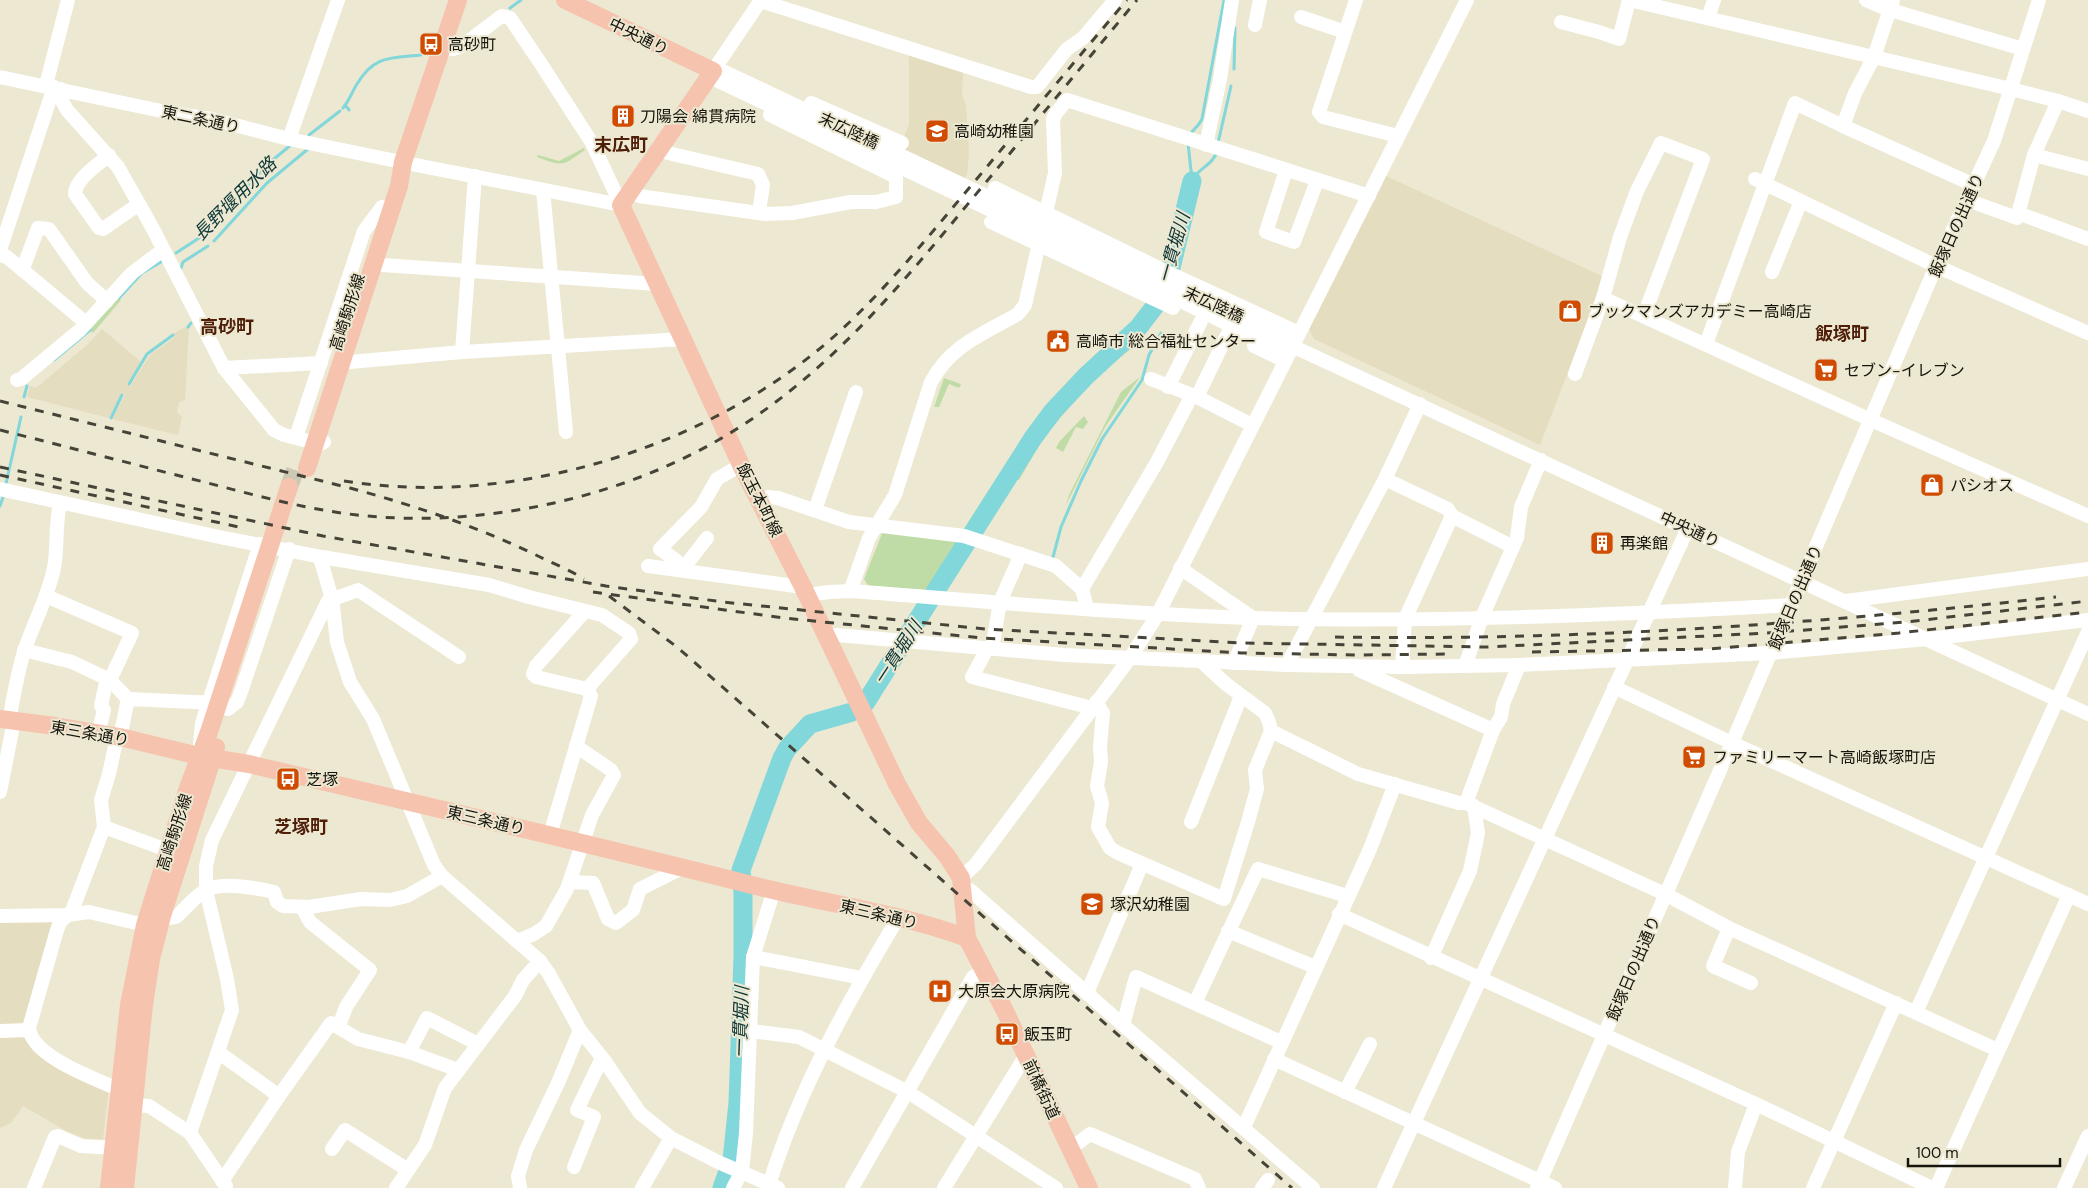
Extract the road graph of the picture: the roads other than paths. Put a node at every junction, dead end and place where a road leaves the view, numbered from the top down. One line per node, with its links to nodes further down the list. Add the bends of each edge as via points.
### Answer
1 (68, 0): 26 (street)
2 (338, 0): 33 (street)
3 (458, 0): 21 (main road, 高崎駒形線)
4 (565, 0): 24 (main road, 中央通り)
5 (761, 0): 6 (street, via 1031,87 1037,87); 24 (street)
6 (1115, 0)
7 (1232, 0): 35 (street)
8 (1260, 0): 19 (street)
9 (1356, 0): 20 (street)
10 (1467, 0): 32 (street)
11 (1629, 0): 17 (street); 18 (street, via 1619,39)
12 (1714, 0): 17 (street)
13 (1866, 0): 15 (street)
14 (2039, 0): 22 (street, 飯塚日の出通り)
15 (1892, 5): 22 (street); 23 (street)
16 (1301, 17): 20 (street)
17 (1708, 18): 23 (street)
18 (1561, 22)
19 (1256, 25)
20 (1345, 32): 32 (street, via 1319,112 1323,117)
21 (442, 48): 39 (main road, 高崎駒形線); 49 (street, via 457,48 502,16 510,18)
22 (2023, 49): 27 (street, 飯塚日の出通り)
23 (1874, 57): 27 (street); 31 (street, via 1855,93)
24 (712, 71): 30 (street); 30 (street, 末広陸橋, via 723,71); 36 (main road)
25 (0, 77): 26 (street, 東二条通り)
26 (53, 87): 33 (street, 東二条通り, via 171,113 212,118); 38 (street, via 67,110); 60 (street)
27 (2011, 89): 28 (street); 45 (street, 飯塚日の出通り, via 1994,140)
28 (2058, 101): 29 (street); 37 (street)
29 (2088, 111)
30 (807, 117): 34 (street); 54 (street, 東二条通り, via 896,177 896,197 792,213); 70 (street, 末広陸橋)
31 (1843, 126): 44 (street, via 1796,103); 45 (street)
32 (1398, 136): 48 (street)
33 (289, 139): 39 (street, 東二条通り)
34 (902, 143)
35 (1206, 144): 41 (street); 55 (street, via 1067,100 1053,119 1055,173)
36 (660, 148): 49 (main road); 54 (street, via 668,153 758,174 762,186)
37 (2034, 155): 40 (street); 56 (street)
38 (109, 156): 52 (street); 52 (street, via 86,174 75,194 98,228 103,229)
39 (403, 162): 42 (street, 東二条通り); 53 (main road, 高崎駒形線)
40 (2088, 169)
41 (1286, 170): 43 (street); 43 (street, via 1266,232 1294,242)
42 (475, 176): 47 (street, 東二条通り); 66 (street)
43 (1317, 180): 48 (street)
44 (1760, 181): 51 (street); 80 (street)
45 (1974, 184): 50 (street, 飯塚日の出通り)
46 (995, 188): 55 (street)
47 (543, 190): 49 (street, 東二条通り); 68 (street)
48 (1369, 196): 77 (street)
49 (626, 198): 54 (street, 東二条通り, via 639,196); 69 (main road, 飯玉本町線)
50 (1967, 200): 56 (street, via 2017,218); 64 (street, 飯塚日の出通り)
51 (1801, 201): 64 (street); 67 (street)
52 (139, 204): 61 (street)
53 (392, 207): 63 (street); 86 (street, via 364,231); 101 (main road, 高崎駒形線)
54 (759, 212)
55 (1046, 213): 59 (street); 70 (street)
56 (2018, 213): 58 (street)
57 (991, 222): 59 (street)
58 (2088, 239)
59 (1040, 245): 70 (street); 110 (street, via 1022,310 957,349 937,371 895,495)
60 (0, 250)
61 (163, 250): 72 (street, via 132,273); 87 (street)
62 (0, 255): 65 (street)
63 (382, 265): 66 (street); 85 (street)
64 (1936, 266): 78 (street); 95 (street, 飯塚日の出通り)
65 (21, 269): 72 (street, via 38,228 49,229 88,283); 75 (street)
66 (468, 270): 68 (street); 83 (street)
67 (1772, 272)
68 (551, 276): 69 (street); 82 (street)
69 (657, 284): 79 (main road, 飯玉本町線)
70 (1168, 288): 74 (street); 77 (street); 81 (street, 末広陸橋, via 1268,344)
71 (1603, 298): 73 (street); 73 (street, via 1637,191 1661,144 1703,159); 88 (street)
72 (107, 301): 75 (street)
73 (1644, 315): 80 (street)
74 (1201, 321): 76 (street); 91 (street)
75 (86, 323): 90 (street)
76 (1228, 333): 84 (street); 93 (street)
77 (1299, 333): 81 (street)
78 (2088, 333)
79 (684, 340): 82 (street); 100 (main road, 飯玉本町線)
80 (1706, 344): 95 (street)
81 (1292, 346): 84 (street); 94 (street, 中央通り)
82 (559, 347): 83 (street); 97 (street)
83 (462, 352): 85 (street)
84 (1285, 361): 96 (street)
85 (350, 362): 98 (street, via 322,444)
86 (321, 363): 87 (street); 98 (street)
87 (224, 368): 98 (street, via 274,430)
88 (1575, 374)
89 (1151, 379): 91 (street)
90 (17, 380)
91 (1168, 387): 93 (street)
92 (856, 392): 107 (street)
93 (1195, 396): 96 (street); 123 (street)
94 (1420, 404): 99 (street, 中央通り); 102 (street)
95 (1871, 420): 109 (street); 122 (street, 飯塚日の出通り)
96 (1252, 425): 119 (street)
97 (566, 432)
98 (298, 437)
99 (1541, 460): 111 (street, 中央通り); 114 (street, via 1521,506)
100 (741, 465): 105 (main road, 飯玉本町線); 121 (street, via 717,479 701,507 660,549 677,561)
101 (302, 466)
102 (1385, 479): 108 (street, via 1448,509); 137 (street)
103 (294, 488): 162 (main road, 高崎駒形線)
104 (5, 490): 106 (street)
105 (761, 501): 107 (street, via 768,497 778,498); 124 (main road, 飯玉本町線)
106 (60, 503): 113 (street); 126 (street, via 57,550)
107 (815, 510): 110 (street, via 849,522)
108 (1452, 516): 114 (street); 138 (street)
109 (2088, 516)
110 (875, 526): 116 (street, via 970,537); 125 (street)
111 (1688, 528): 122 (street, 中央通り); 133 (street)
112 (707, 538): 121 (street)
113 (262, 545): 115 (street); 162 (street)
114 (1513, 547): 135 (street)
115 (287, 549): 117 (street); 162 (street, via 237,702)
116 (1021, 554): 123 (street, via 1056,566); 129 (street)
117 (322, 557): 127 (street); 132 (street, via 489,585)
118 (648, 566): 121 (street)
119 (1180, 568): 134 (street); 136 (street)
120 (2088, 569): 128 (street)
121 (679, 570): 124 (street)
122 (1802, 581): 128 (street, 中央通り); 130 (street, 飯塚日の出通り)
123 (1082, 589): 131 (street)
124 (805, 591): 125 (street); 141 (main road, 飯玉本町線)
125 (852, 591): 129 (street)
126 (46, 596): 144 (street); 156 (street, via 132,632)
127 (332, 599): 146 (street, via 358,590); 173 (street); 176 (street, via 337,642 348,675 373,719)
128 (1845, 601): 142 (street, 中央通り)
129 (1000, 602): 131 (street); 143 (street)
130 (1792, 605): 133 (street); 145 (street, 飯塚日の出通り)
131 (1086, 608): 134 (street)
132 (585, 612): 158 (street, via 602,615 629,633 631,639); 158 (street, via 536,666 533,674)
133 (1650, 613): 135 (street); 148 (street)
134 (1158, 614): 136 (street); 147 (street)
135 (1482, 617): 138 (street); 153 (street)
136 (1253, 618): 137 (street); 150 (street)
137 (1311, 618): 138 (street); 151 (street)
138 (1404, 619): 155 (street)
139 (2088, 620): 142 (street)
140 (2088, 632): 161 (street)
141 (826, 637): 143 (street, via 837,635); 189 (main road, 飯玉本町線, via 912,813 947,856)
142 (1928, 639): 145 (street); 161 (street, 中央通り)
143 (989, 649): 147 (street); 163 (street, via 972,677)
144 (24, 650): 156 (street, via 72,662); 165 (street)
145 (1770, 654): 148 (street); 170 (street, 飯塚日の出通り)
146 (459, 657)
147 (1130, 658): 149 (street); 163 (street)
148 (1626, 660): 152 (street); 157 (street)
149 (1202, 662): 150 (street); 159 (street)
150 (1234, 663): 151 (street)
151 (1287, 665): 154 (street)
152 (1519, 665): 153 (street); 166 (street, via 1501,717)
153 (1465, 666): 155 (street)
154 (1353, 667): 155 (street); 166 (street)
155 (1402, 667)
156 (109, 679): 160 (street); 168 (street, via 101,706 104,710)
157 (1614, 687): 170 (street); 181 (street)
158 (587, 689): 171 (street, via 591,696)
159 (1242, 696): 167 (street, via 1265,714); 178 (street)
160 (128, 700): 162 (street); 169 (street)
161 (2057, 700): 164 (street, 中央通り); 184 (street)
162 (218, 705): 172 (main road, 高崎駒形線)
163 (1094, 705): 185 (street, via 1103,713 1101,762 1096,786 1102,803 1098,827 1110,848); 189 (street)
164 (2088, 714)
165 (8, 720): 168 (main road, 東三条通り); 175 (street)
166 (1493, 730): 177 (street)
167 (1271, 731): 174 (street, via 1358,774); 195 (street, via 1254,770 1257,790)
168 (98, 734): 169 (main road, 東三条通り)
169 (119, 737): 172 (main road, 東三条通り); 179 (street, via 101,800)
170 (1732, 743): 184 (street); 192 (street, 飯塚日の出通り)
171 (576, 746): 180 (street); 182 (street, via 614,775 592,815)
172 (206, 757): 173 (main road, 東三条通り); 183 (main road, 高崎駒形線); 202 (main road, 高崎駒形線)
173 (249, 764): 176 (main road, 東三条通り); 190 (street, via 212,840 206,866)
174 (1395, 784): 177 (street); 194 (street, via 1370,849)
175 (0, 792)
176 (406, 801): 180 (main road, 東三条通り); 187 (street)
177 (1470, 805): 181 (street); 210 (street, via 1478,833 1470,871)
178 (1191, 822)
179 (104, 827): 183 (street); 200 (street, via 79,896)
180 (550, 835): 182 (main road, 東三条通り)
181 (1544, 838): 192 (street); 215 (street)
182 (583, 844): 186 (main road, 東三条通り); 188 (street)
183 (168, 850): 204 (main road, 高崎駒形線)
184 (1986, 857): 193 (street); 220 (street)
185 (1142, 864): 195 (street); 217 (street)
186 (682, 868): 188 (street, via 640,889 633,910 616,923 608,919 593,883); 191 (main road, 東三条通り)
187 (442, 876): 198 (street, via 407,896 390,900); 208 (street)
188 (570, 882): 208 (street, via 546,926)
189 (961, 883): 207 (main road, 飯玉本町線); 217 (street)
190 (206, 890): 198 (street, via 238,885 258,888 274,892 282,906); 202 (street, via 176,917); 233 (street, via 232,1010)
191 (774, 890): 203 (main road, 東三条通り); 209 (street)
192 (1665, 894): 205 (street); 227 (street, 飯塚日の出通り)
193 (2069, 895): 196 (street); 232 (street)
194 (1347, 896): 197 (street, via 1258,869); 199 (street)
195 (1224, 899): 197 (street)
196 (2088, 904)
197 (1240, 906): 206 (street)
198 (302, 907): 222 (street, via 310,922 370,970 346,1007)
199 (1339, 914): 210 (street); 212 (street)
200 (68, 915): 201 (street); 204 (street, via 90,912); 223 (street, via 57,930)
201 (0, 916)
202 (162, 916): 244 (main road, 高崎駒形線, via 146,987)
203 (898, 918): 207 (main road, 東三条通り); 214 (street)
204 (145, 925): 239 (main road, 高崎駒形線, via 130,996)
205 (1729, 928): 216 (street, via 1713,966); 219 (street)
206 (1228, 931): 212 (street); 218 (street)
207 (968, 938): 213 (main road, 前橋街道)
208 (516, 941): 211 (street)
209 (752, 958): 214 (street); 226 (street)
210 (1431, 958): 215 (street)
211 (540, 961): 224 (street); 229 (street)
212 (1315, 967): 228 (street)
213 (984, 970): 235 (main road, 前橋街道); 240 (street, via 973,977)
214 (862, 978): 231 (street)
215 (1479, 978): 227 (street); 245 (street)
216 (1751, 983)
217 (1088, 993): 221 (street)
218 (1195, 1003): 221 (street, via 1136,977); 228 (street)
219 (1896, 1003): 220 (street); 251 (street)
220 (1916, 1012): 232 (street)
221 (1123, 1025): 246 (street)
222 (339, 1026): 234 (street, via 358,1039); 242 (street, via 331,1023)
223 (29, 1030): 225 (street); 239 (street, via 47,1055)
224 (580, 1030): 236 (street); 266 (street, via 526,1150 518,1176)
225 (0, 1031)
226 (750, 1031): 231 (street, via 799,1037); 256 (street, via 746,1133)
227 (1604, 1036): 243 (street); 260 (street, 飯塚日の出通り)
228 (1281, 1042): 237 (street)
229 (478, 1044): 234 (street, via 427,1018); 238 (street)
230 (1370, 1044): 241 (street)
231 (823, 1050): 240 (street); 261 (street, via 775,1164)
232 (1998, 1050): 279 (street)
233 (218, 1052): 242 (street); 247 (street)
234 (409, 1052): 238 (street)
235 (1026, 1055): 248 (street); 254 (main road, 前橋街道)
236 (602, 1058): 250 (street, via 640,1113); 255 (street, via 577,1110 594,1118)
237 (1274, 1059): 241 (street); 246 (street)
238 (458, 1070): 257 (street, via 445,1088 425,1145)
239 (120, 1090): 252 (main road, 高崎駒形線)
240 (908, 1092): 248 (street); 269 (street)
241 (1345, 1092): 245 (street)
242 (279, 1096): 259 (street)
243 (1756, 1104): 251 (street); 277 (street, via 1738,1152)
244 (133, 1105): 247 (street, via 149,1106); 264 (main road, 高崎駒形線)
245 (1413, 1123): 260 (street); 275 (street)
246 (1244, 1126): 274 (street)
247 (190, 1133): 259 (street)
248 (978, 1136): 270 (street); 271 (street)
249 (2088, 1136): 280 (street)
250 (671, 1138): 256 (street); 267 (street)
251 (1834, 1142): 278 (street); 279 (street)
252 (114, 1148): 262 (street, via 87,1147 55,1137); 263 (main road, 高崎駒形線)
253 (332, 1149): 257 (street, via 345,1130)
254 (1070, 1149): 258 (street, via 1090,1134); 272 (main road, 前橋街道)
255 (574, 1167)
256 (734, 1168): 261 (street); 268 (street)
257 (408, 1170): 265 (street)
258 (1183, 1181): 273 (street, via 1195,1179)
259 (224, 1184)
260 (1539, 1184): 276 (street)
261 (772, 1187)
262 (34, 1188)
263 (109, 1188)
264 (125, 1188)
265 (396, 1188)
266 (520, 1188)
267 (642, 1188)
268 (733, 1188)
269 (852, 1188)
270 (944, 1188)
271 (1056, 1188)
272 (1089, 1188)
273 (1199, 1188)
274 (1313, 1188)
275 (1384, 1188)
276 (1555, 1188)
277 (1735, 1188)
278 (1812, 1188)
279 (1934, 1188)
280 (2064, 1188)

